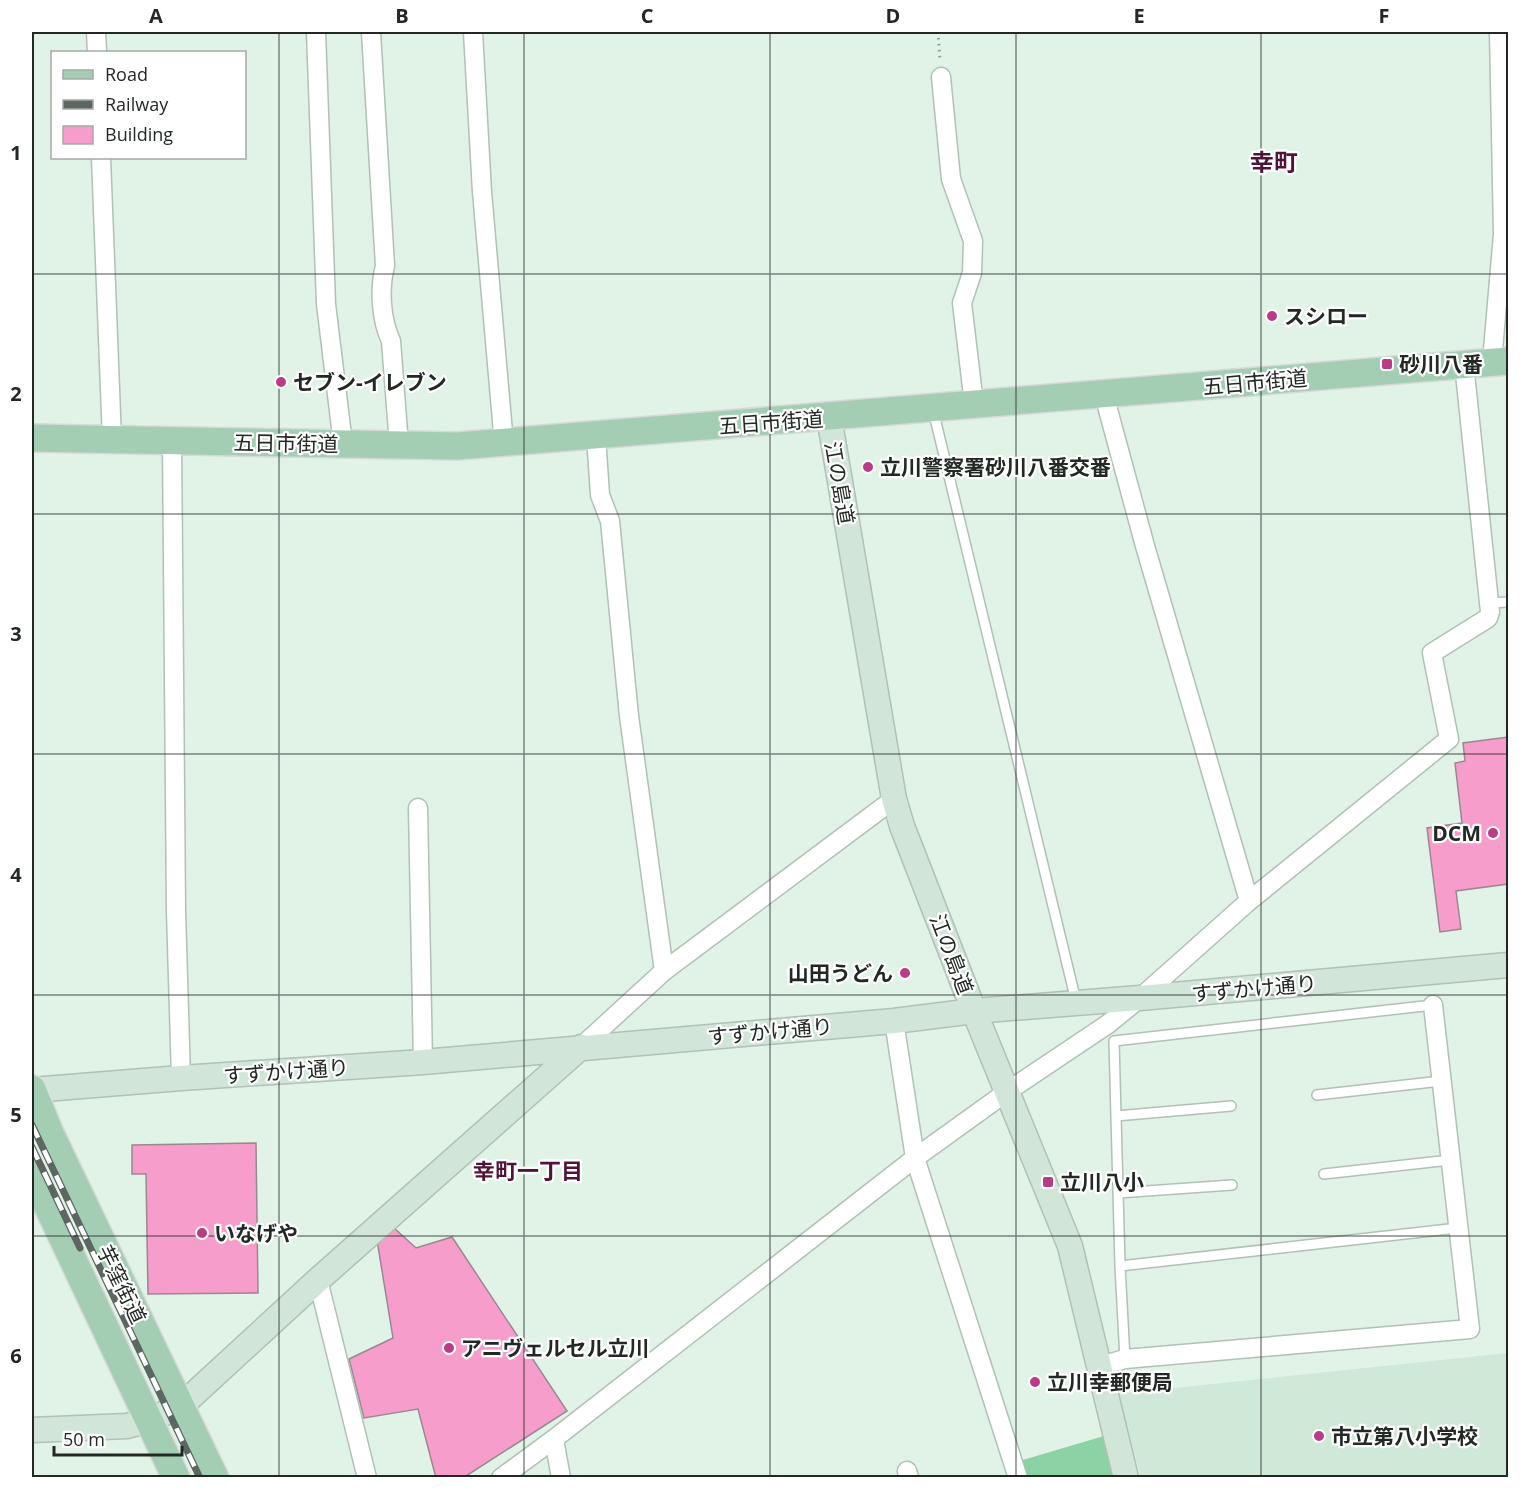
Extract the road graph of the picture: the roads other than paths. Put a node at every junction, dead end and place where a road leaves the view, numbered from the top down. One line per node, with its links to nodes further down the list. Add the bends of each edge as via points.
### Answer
1 (96, 32): 6 (street)
2 (316, 32): 19 (street, via 326,304)
3 (371, 32): 21 (street, via 385,266 381,279 385,329 391,341)
4 (473, 32): 20 (street, via 482,192)
5 (1499, 32): 9 (street, via 1503,234)
6 (97, 51)
7 (940, 77): 12 (street, via 951,179 973,241 972,273 962,303)
8 (101, 159): 17 (street)
9 (1500, 362): 10 (main road, 五日市街道)
10 (1464, 364): 11 (main road, 五日市街道); 23 (street)
11 (1104, 395): 12 (main road, 五日市街道); 26 (street)
12 (974, 404): 13 (main road, 五日市街道)
13 (932, 408): 14 (main road, 五日市街道); 30 (lane)
14 (829, 417): 15 (main road, 五日市街道); 24 (street, 江の島道)
15 (596, 436): 20 (main road, 五日市街道); 28 (street, via 600,495 610,521 629,716)
16 (32, 438): 17 (main road, 五日市街道)
17 (112, 440): 18 (main road, 五日市街道)
18 (172, 441): 19 (main road, 五日市街道); 36 (street)
19 (343, 444): 21 (main road, 五日市街道)
20 (504, 444): 21 (main road, 五日市街道)
21 (399, 445)
22 (1509, 602): 23 (lane)
23 (1490, 603): 26 (street, via 1488,618 1432,653 1449,739)
24 (894, 800): 28 (street); 32 (street, 江の島道)
25 (418, 808): 35 (street)
26 (1249, 902): 29 (street)
27 (1509, 965): 29 (street, すずかけ通り)
28 (664, 971): 34 (street)
29 (1140, 998): 30 (street, すずかけ通り); 39 (street)
30 (1076, 1002): 32 (street, すずかけ通り)
31 (1433, 1005): 37 (street); 42 (lane, via 1114,1041)
32 (974, 1011): 33 (street, すずかけ通り); 39 (street, 江の島道)
33 (894, 1021): 34 (street, すずかけ通り); 43 (street)
34 (582, 1047): 35 (street, すずかけ通り); 51 (street)
35 (423, 1062): 36 (street, すずかけ通り)
36 (181, 1078): 38 (street, すずかけ通り)
37 (1441, 1081): 40 (lane); 44 (street)
38 (32, 1090): 54 (main road, 芋窪街道)
39 (1008, 1091): 43 (street); 53 (street, 江の島道, via 1070,1246)
40 (1317, 1095)
41 (1231, 1106): 42 (lane)
42 (1116, 1116): 48 (lane)
43 (915, 1158): 57 (street); 63 (street)
44 (1450, 1160): 46 (lane); 49 (street)
45 (32, 1173): 55 (main road, 芋窪街道)
46 (1323, 1174)
47 (1232, 1185): 48 (lane)
48 (1118, 1193): 50 (lane)
49 (1458, 1228): 50 (lane); 52 (street, via 1470,1329)
50 (1120, 1266): 52 (lane)
51 (318, 1280): 54 (street); 60 (street)
52 (1125, 1359): 53 (street)
53 (1100, 1366): 64 (street, 江の島道)
54 (181, 1406): 55 (street); 59 (main road, 芋窪街道)
55 (149, 1420): 56 (street, via 127,1426); 58 (main road, 芋窪街道)
56 (32, 1430)
57 (554, 1439): 61 (street); 62 (street)
58 (176, 1478)
59 (215, 1478)
60 (366, 1478)
61 (501, 1478)
62 (561, 1478)
63 (1018, 1478)
64 (1126, 1478)

